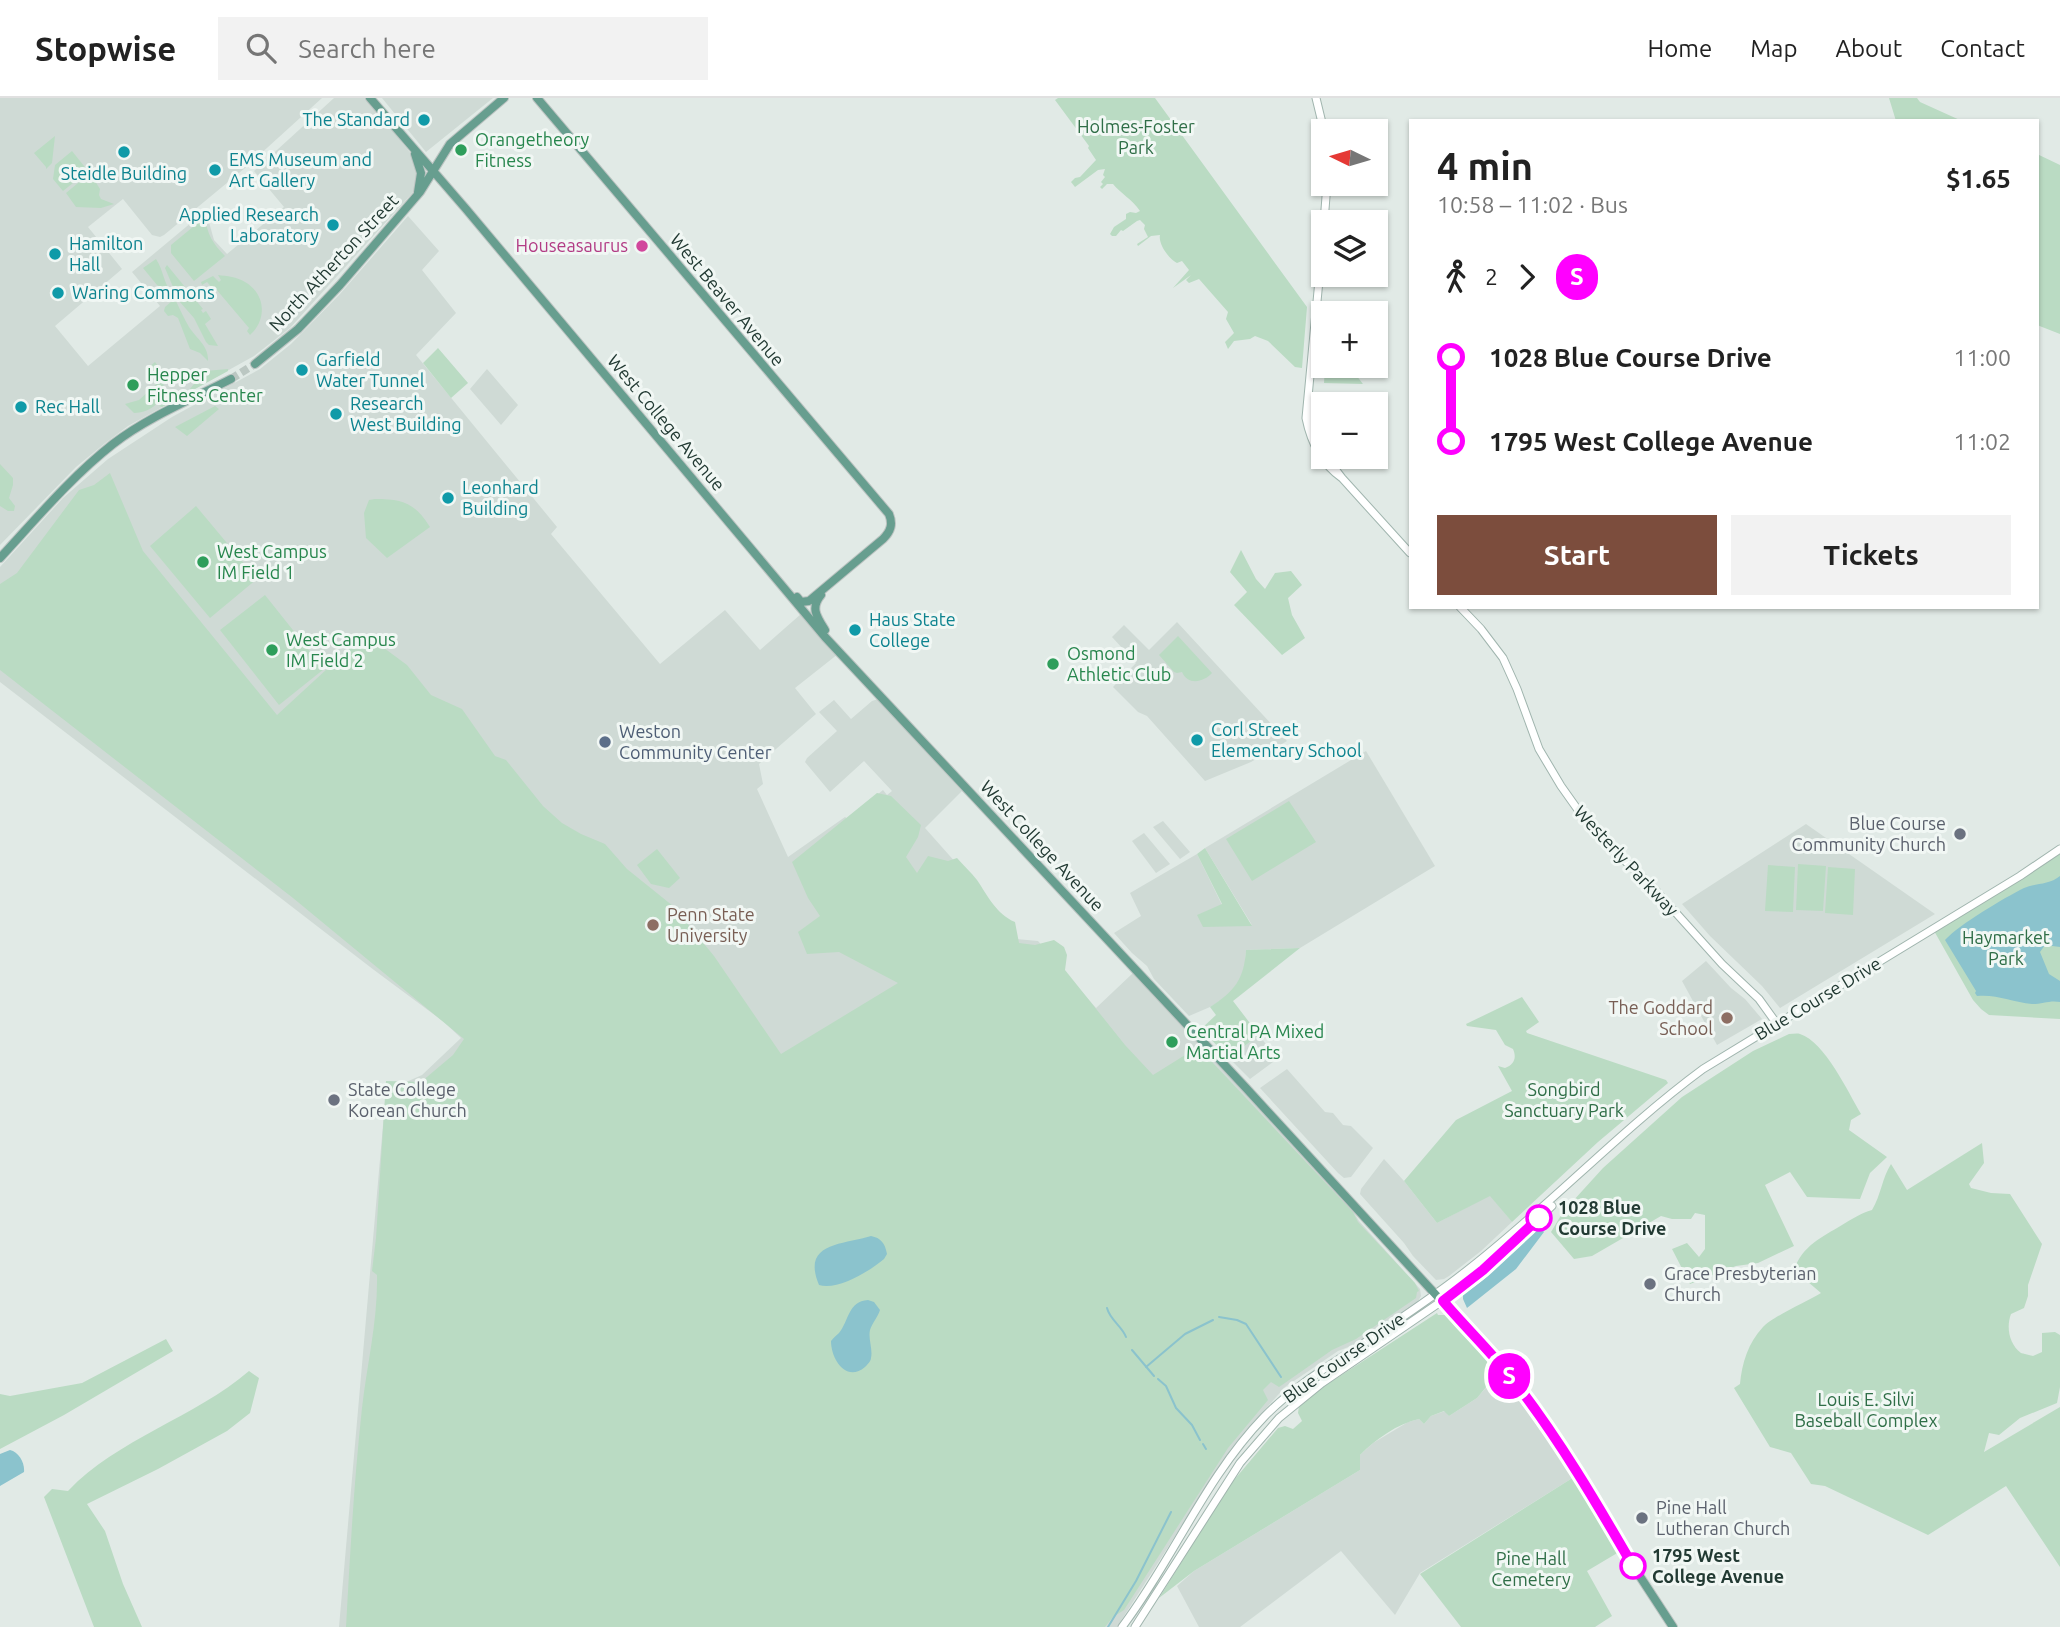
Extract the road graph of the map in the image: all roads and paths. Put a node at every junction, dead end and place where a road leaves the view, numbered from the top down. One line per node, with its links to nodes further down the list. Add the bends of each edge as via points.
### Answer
1 (370, 98): 6 (main road, West College Avenue)
2 (505, 98): 7 (main road, North Atherton Street, via 450,144)
3 (537, 98): 16 (main road, West Beaver Avenue, via 890,516 886,536)
4 (1316, 98): 5 (main road)
5 (1321, 119)
6 (411, 145): 7 (main road, West College Avenue); 8 (main road, via 421,173)
7 (431, 174): 8 (main road, North Atherton Street); 17 (main road, West College Avenue)
8 (416, 198): 9 (main road, North Atherton Street, via 309,319)
9 (255, 364)
10 (1311, 378): 13 (main road, via 1307,422 1313,443 1327,467)
11 (231, 379): 15 (main road, via 114,443 66,486)
12 (1335, 469): 13 (main road)
13 (1342, 478): 14 (main road)
14 (1409, 552)
15 (0, 558)
16 (853, 564): 17 (main road, via 804,603); 19 (main road, via 814,607)
17 (773, 573): 19 (main road, West College Avenue)
18 (1463, 609): 21 (main road, Westerly Parkway, via 1506,664 1539,748 1583,817 1759,999)
19 (836, 647): 23 (main road, West College Avenue)
20 (2060, 849): 21 (main road, Blue Course Drive)
21 (1777, 1024): 22 (main road, Blue Course Drive, via 1679,1087)
22 (1588, 1167): 23 (main road, Blue Course Drive); 24 (main road, Blue Course Drive, via 1525,1232)
23 (1436, 1294): 24 (main road, West College Avenue); 25 (main road, Blue Course Drive, via 1307,1380 1264,1417 1232,1455)
24 (1443, 1301): 26 (main road, Blue Course Drive, via 1302,1397 1265,1432 1234,1471); 27 (main road, West College Avenue, via 1541,1418)
25 (1122, 1627)
26 (1135, 1627)
27 (1673, 1627)

